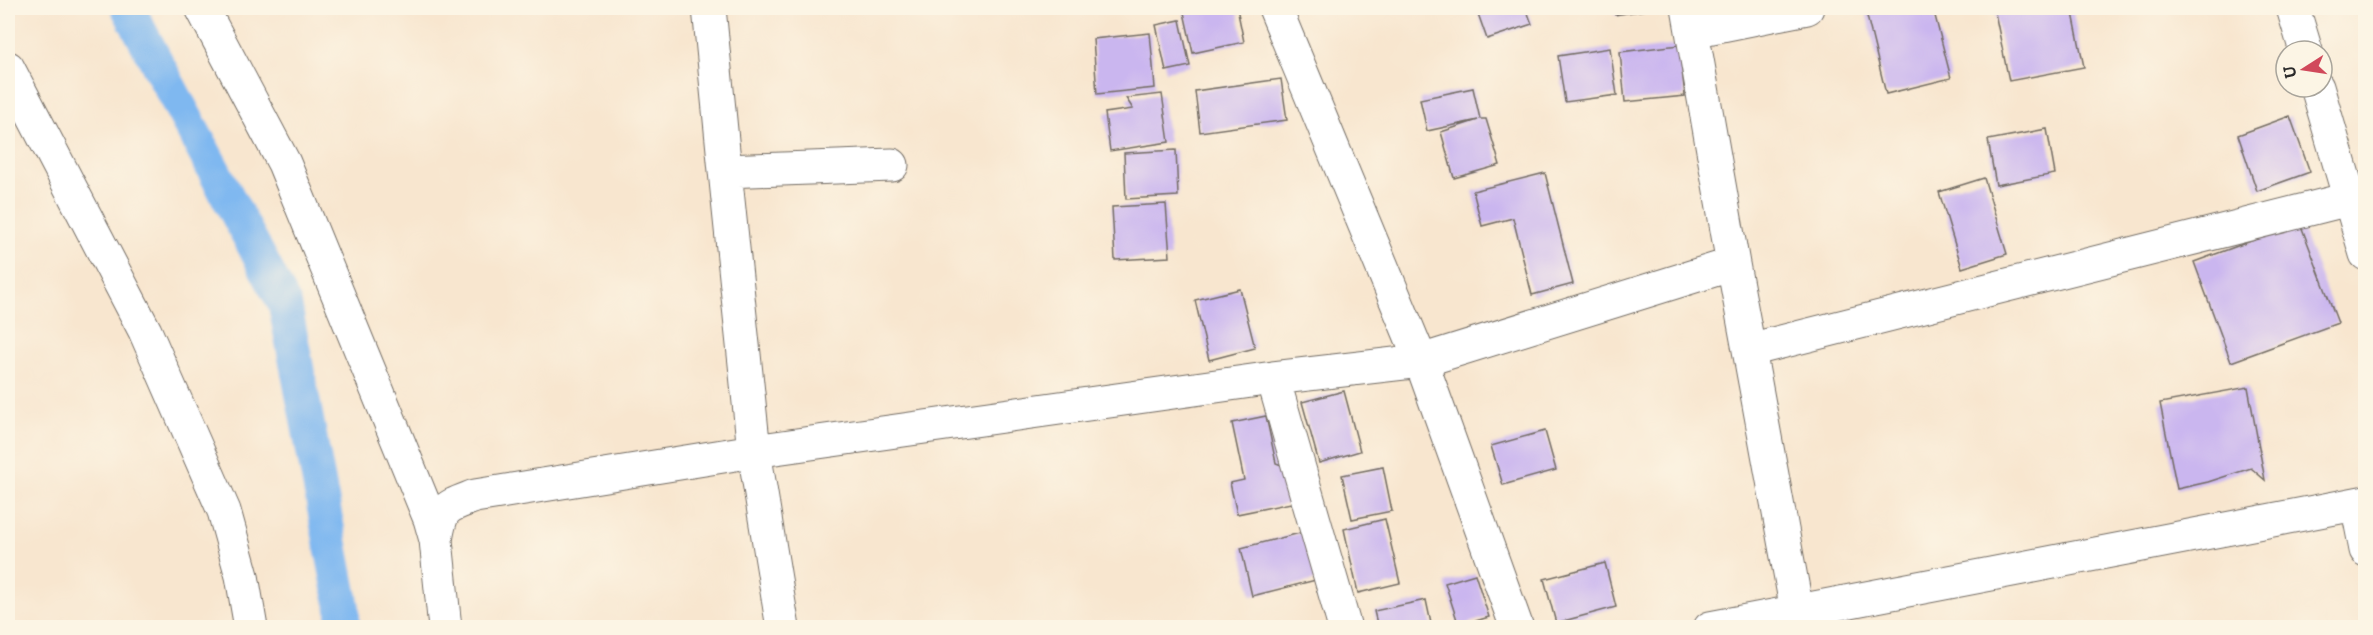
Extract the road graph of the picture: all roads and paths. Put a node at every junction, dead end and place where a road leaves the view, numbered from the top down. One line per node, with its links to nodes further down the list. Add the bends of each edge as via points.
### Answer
1 (202, 8): 20 (street, via 284,163)
2 (709, 8): 11 (street)
3 (1275, 8): 16 (street)
4 (1807, 8): 6 (street)
5 (2293, 8): 7 (street)
6 (1690, 19): 14 (street)
7 (2302, 39)
8 (8, 68): 23 (street, via 145,331 224,511)
9 (2320, 99): 12 (street)
10 (892, 165): 11 (street)
11 (724, 171): 18 (street)
12 (2349, 199): 13 (street); 15 (street)
13 (2366, 254)
14 (1733, 264): 15 (street); 16 (street)
15 (1749, 350): 22 (street)
16 (1421, 361): 17 (street); 27 (street)
17 (1274, 378): 18 (street); 26 (street)
18 (754, 451): 20 (street, via 475,496 448,506 440,516); 25 (street)
19 (2361, 503): 21 (street); 22 (street)
20 (436, 540): 24 (street)
21 (2366, 550)
22 (1797, 611): 28 (street)
23 (251, 627)
24 (445, 627)
25 (783, 627)
26 (1345, 627)
27 (1517, 627)
28 (1710, 627)

